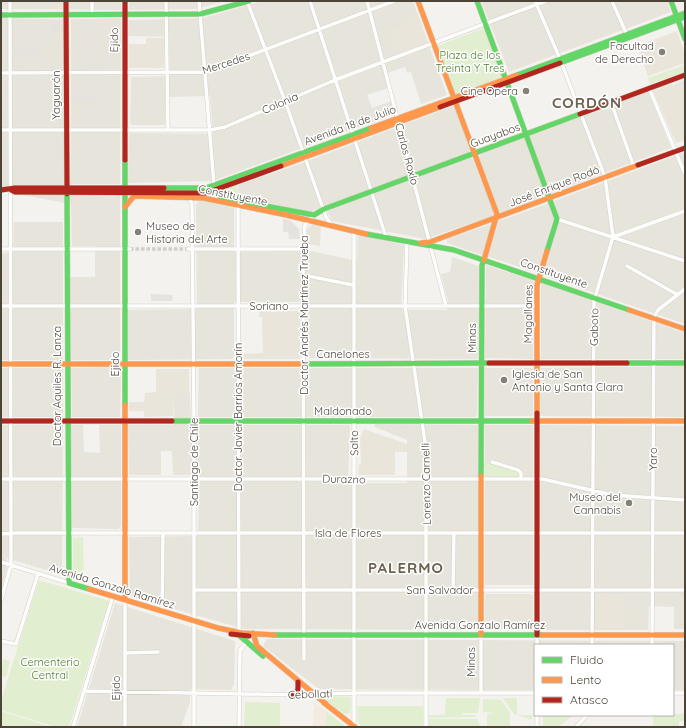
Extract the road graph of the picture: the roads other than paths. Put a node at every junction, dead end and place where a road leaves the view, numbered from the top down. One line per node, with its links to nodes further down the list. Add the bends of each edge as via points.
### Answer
1 (10, 1): 21 (street)
2 (66, 1): 22 (street, Yaguarón)
3 (92, 1): 23 (street)
4 (125, 1): 24 (street, Ejido)
5 (166, 1): 25 (street)
6 (199, 1): 19 (street)
7 (248, 1): 19 (street); 33 (street)
8 (310, 1): 29 (street)
9 (368, 1): 17 (street, Carlos Roxlo)
10 (394, 1): 17 (street, Mercedes)
11 (418, 1): 32 (street)
12 (477, 1): 28 (street)
13 (546, 1): 16 (street, Colonia)
14 (612, 1): 30 (street)
15 (671, 1): 27 (street)
16 (536, 3): 28 (street, Colonia); 34 (street, Gaboto)
17 (370, 10): 29 (street, Mercedes); 35 (street, Carlos Roxlo)
18 (685, 13): 27 (street, Avenida 18 de Julio)
19 (200, 14): 25 (street); 38 (street)
20 (1, 15): 21 (street)
21 (10, 15): 22 (street); 40 (street)
22 (66, 15): 23 (street); 41 (street, Yaguarón)
23 (92, 15): 24 (street)
24 (125, 15): 25 (street); 36 (street, Ejido)
25 (166, 15): 37 (street)
26 (685, 17): 27 (street, Avenida 18 de Julio)
27 (677, 18): 30 (street, Avenida 18 de Julio); 31 (street)
28 (486, 23): 32 (street, Colonia); 44 (street)
29 (319, 29): 33 (street, Mercedes); 43 (street)
30 (628, 36): 34 (street, Avenida 18 de Julio)
31 (685, 38)
32 (433, 44): 35 (street, Colonia); 46 (street)
33 (265, 50): 38 (street, Mercedes); 47 (street)
34 (560, 61): 44 (street, Avenida 18 de Julio); 49 (street, Gaboto)
35 (383, 62): 43 (street, Colonia); 50 (street, Carlos Roxlo)
36 (124, 72): 37 (street, Mercedes); 41 (street, Mercedes); 54 (street, Ejido)
37 (167, 72): 38 (street, Mercedes); 55 (street)
38 (206, 72): 56 (street)
39 (1, 73): 40 (street, Mercedes)
40 (10, 73): 41 (street, Mercedes); 52 (street)
41 (66, 73): 53 (street, Yaguarón)
42 (685, 75): 45 (street, Guayabos)
43 (335, 80): 47 (street, Colonia); 58 (street)
44 (507, 81): 46 (street, Avenida 18 de Julio); 57 (street)
45 (649, 88): 48 (street, Guayabos); 60 (street)
46 (454, 100): 50 (street, Avenida 18 de Julio); 61 (street)
47 (285, 101): 56 (street, Colonia, via 225,127); 62 (street)
48 (611, 102): 49 (street, Guayabos); 63 (street)
49 (580, 114): 57 (street, Guayabos); 66 (street, Gaboto)
50 (398, 120): 58 (street, Avenida 18 de Julio); 65 (street, Carlos Roxlo)
51 (1, 130): 52 (street, Colonia)
52 (9, 130): 53 (street, Colonia); 69 (street)
53 (66, 130): 54 (street, Colonia); 70 (street, Yaguarón)
54 (124, 130): 55 (street, Colonia); 71 (street, Ejido)
55 (168, 130): 56 (street, Colonia)
56 (210, 130): 67 (street)
57 (526, 134): 61 (street, Guayabos); 77 (street)
58 (353, 137): 62 (street, Avenida 18 de Julio); 73 (street)
59 (685, 148): 60 (street, José Enrique Rodó)
60 (676, 151): 63 (street, José Enrique Rodó); 64 (street)
61 (474, 153): 65 (street, Guayabos); 83 (street)
62 (305, 155): 67 (street, Avenida 18 de Julio); 80 (street)
63 (634, 167): 66 (street, José Enrique Rodó)
64 (685, 174)
65 (412, 176): 73 (street, Guayabos); 91 (street, Carlos Roxlo)
66 (604, 177): 77 (street, José Enrique Rodó); 89 (street, Gaboto)
67 (215, 187): 71 (street, Avenida 18 de Julio); 72 (street, Avenida 18 de Julio, via 206,193); 78 (street, Constituyente, via 222,198)
68 (1, 190): 69 (street, Avenida 18 de Julio)
69 (10, 190): 70 (street, Avenida 18 de Julio); 93 (street)
70 (67, 190): 71 (street, Avenida 18 de Julio); 94 (street, Doctor Aquiles R. Lanza)
71 (124, 190): 72 (street, Avenida 18 de Julio); 79 (street, Ejido)
72 (144, 192): 74 (street, Avenida 18 de Julio); 75 (street, Avenida 18 de Julio)
73 (370, 192): 80 (street, Guayabos); 88 (street)
74 (134, 196): 75 (street, Avenida 18 de Julio); 79 (street)
75 (152, 196): 76 (street, Avenida 18 de Julio)
76 (189, 197): 78 (street, Constituyente); 96 (street, Santiago de Chile, via 192,204)
77 (550, 198): 83 (street, José Enrique Rodó); 84 (street)
78 (238, 203): 82 (street, Constituyente); 85 (street, Constituyente); 97 (street, Doctor Javier Barrios Amorín)
79 (125, 208): 95 (street, Ejido)
80 (324, 209): 82 (street, Guayabos); 86 (street)
81 (685, 211): 89 (street)
82 (314, 215): 85 (street, Doctor Andrés Martínez Trueba)
83 (497, 218): 91 (street, José Enrique Rodó); 99 (street, Minas)
84 (557, 219): 89 (street); 103 (street, Magallanes)
85 (308, 221): 86 (street, Constituyente); 98 (street, Doctor Andrés Martínez Trueba, via 304,229)
86 (332, 227): 87 (street, Constituyente)
87 (354, 232): 88 (street, Constituyente); 104 (street, Salto)
88 (386, 237): 90 (street, Constituyente)
89 (613, 237): 100 (street); 107 (street, Gaboto)
90 (407, 242): 91 (street, Constituyente); 116 (street, Lorenzo Carnelli)
91 (431, 244): 99 (street, Constituyente); 117 (street, Carlos Roxlo)
92 (1, 249): 93 (street)
93 (10, 249): 94 (street); 109 (street)
94 (67, 249): 95 (street); 110 (street, Doctor Aquiles R. Lanza)
95 (127, 249): 111 (street, Ejido)
96 (190, 249): 97 (street); 112 (street, Santiago de Chile)
97 (238, 249): 98 (street); 113 (street, Doctor Javier Barrios Amorín)
98 (304, 249): 102 (street, Doctor Andrés Martínez Trueba)
99 (483, 260): 103 (street, Constituyente); 118 (street, Minas)
100 (685, 261)
101 (627, 266): 106 (street)
102 (303, 275): 104 (street); 114 (street, Doctor Andrés Martínez Trueba)
103 (539, 279): 107 (street, Constituyente); 119 (street, Magallanes)
104 (353, 285): 115 (street, Salto)
105 (685, 289): 106 (street)
106 (678, 295): 120 (street, via 658,310)
107 (595, 298): 120 (street, Constituyente); 135 (street, Gaboto)
108 (1, 306): 109 (street, Soriano)
109 (9, 306): 110 (street, Soriano); 125 (street)
110 (67, 306): 111 (street, Soriano); 126 (street, Doctor Aquiles R. Lanza)
111 (125, 306): 112 (street, Soriano); 127 (street, Ejido)
112 (193, 306): 113 (street, Soriano); 128 (street, Santiago de Chile)
113 (238, 306): 114 (street, Soriano); 129 (street, Doctor Javier Barrios Amorín)
114 (304, 306): 115 (street, Soriano); 130 (street, Doctor Andrés Martínez Trueba)
115 (353, 306): 116 (street, Soriano); 131 (street, Salto)
116 (405, 306): 117 (street, Soriano); 132 (street, Lorenzo Carnelli)
117 (446, 306): 118 (street, Soriano)
118 (482, 306): 119 (street, Soriano); 133 (street, Minas)
119 (537, 306): 134 (street, Magallanes)
120 (654, 317): 121 (street, Constituyente); 122 (street, Yaro)
121 (685, 329)
122 (653, 363): 123 (street, Canelones); 135 (street, Canelones); 144 (street, Yaro)
123 (685, 363)
124 (1, 364): 125 (street, Canelones)
125 (10, 364): 126 (street, Canelones); 138 (street)
126 (67, 364): 127 (street, Canelones); 139 (street, Doctor Aquiles R. Lanza)
127 (125, 364): 128 (street, Canelones); 140 (street, Ejido)
128 (194, 364): 129 (street, Canelones); 141 (street, Santiago de Chile)
129 (238, 364): 130 (street, Canelones); 142 (street, Doctor Javier Barrios Amorín)
130 (304, 364): 131 (street, Canelones); 146 (street, Doctor Andrés Martínez Trueba)
131 (353, 364): 132 (street, Canelones); 147 (street, Salto)
132 (414, 364): 133 (street, Canelones); 143 (street, Lorenzo Carnelli)
133 (482, 364): 134 (street, Canelones); 136 (street, Minas)
134 (537, 364): 135 (street, Canelones); 148 (street, Magallanes)
135 (593, 364): 149 (street, Gaboto)
136 (481, 420): 143 (street, Maldonado); 148 (street, Maldonado); 158 (street, Minas)
137 (1, 421): 138 (street, Maldonado)
138 (10, 421): 139 (street, Maldonado); 152 (street)
139 (67, 421): 140 (street, Maldonado); 153 (street, Doctor Aquiles R. Lanza)
140 (125, 421): 141 (street, Maldonado); 154 (street, Ejido)
141 (194, 421): 142 (street, Maldonado); 155 (street, Santiago de Chile)
142 (238, 421): 146 (street, Maldonado); 156 (street, Doctor Javier Barrios Amorín)
143 (423, 421): 147 (street, Maldonado); 162 (street, Lorenzo Carnelli)
144 (653, 421): 145 (street, Maldonado); 149 (street, Maldonado); 164 (street, Yaro)
145 (685, 421)
146 (303, 422): 147 (street, Maldonado); 157 (street, Doctor Andrés Martínez Trueba)
147 (354, 422): 161 (street, Salto)
148 (537, 422): 149 (street, Maldonado); 160 (street, Magallanes)
149 (593, 422): 163 (street, Gaboto)
150 (492, 462): 159 (street, via 518,470)
151 (1, 479): 152 (street, Durazno)
152 (10, 479): 153 (street, Durazno); 178 (street)
153 (68, 479): 154 (street, Durazno); 166 (street, Doctor Aquiles R. Lanza)
154 (125, 479): 155 (street, Durazno); 167 (street, Ejido)
155 (194, 479): 156 (street, Durazno); 169 (street, Santiago de Chile)
156 (238, 479): 157 (street, Durazno); 170 (street, Doctor Javier Barrios Amorín)
157 (304, 479): 161 (street, Durazno); 171 (street, Doctor Andrés Martínez Trueba)
158 (481, 479): 159 (street, Durazno); 162 (street, Durazno); 175 (street, Minas)
159 (521, 479): 160 (street, Durazno)
160 (537, 479): 163 (street, Durazno); 179 (street, Magallanes)
161 (355, 480): 162 (street, Durazno); 172 (street, Salto)
162 (426, 480): 173 (street, Lorenzo Carnelli)
163 (593, 491): 164 (street, Durazno); 180 (street, Gaboto)
164 (652, 498): 165 (street, Durazno); 181 (street, Yaro)
165 (685, 500)
166 (68, 533): 167 (street, Isla de Flores); 178 (street, Isla de Flores); 185 (street, Doctor Aquiles R. Lanza)
167 (125, 533): 168 (street, Isla de Flores); 200 (street, Ejido)
168 (163, 533): 169 (street, Isla de Flores); 201 (street)
169 (194, 533): 170 (street, Isla de Flores); 190 (street, Santiago de Chile)
170 (239, 533): 171 (street, Isla de Flores); 187 (street, Doctor Javier Barrios Amorín)
171 (304, 533): 172 (street, Isla de Flores); 188 (street, Doctor Andrés Martínez Trueba)
172 (354, 533): 173 (street, Isla de Flores); 189 (street, Salto)
173 (426, 533): 174 (street, Isla de Flores); 191 (street, Lorenzo Carnelli)
174 (454, 533): 175 (street, Isla de Flores); 192 (street)
175 (481, 533): 179 (street, Isla de Flores); 193 (street, Minas)
176 (685, 533): 181 (street, Isla de Flores)
177 (1, 534): 178 (street, Isla de Flores)
178 (11, 534): 183 (street)
179 (537, 534): 180 (street, Isla de Flores); 194 (street, Magallanes)
180 (593, 534): 181 (street, Isla de Flores); 195 (street, Gaboto)
181 (652, 534): 196 (street, Yaro)
182 (1, 562): 183 (street, Avenida Gonzalo Ramírez)
183 (11, 566): 184 (street, Avenida Gonzalo Ramírez); 186 (street)
184 (38, 574): 185 (street, Avenida Gonzalo Ramírez); 213 (street, via 16,644)
185 (69, 583): 198 (street, Avenida Gonzalo Ramírez)
186 (3, 589): 199 (street)
187 (239, 589): 188 (street, San Salvador); 190 (street, San Salvador); 203 (street, Doctor Javier Barrios Amorín)
188 (304, 589): 189 (street, San Salvador); 205 (street, Doctor Andrés Martínez Trueba)
189 (354, 589): 191 (street, San Salvador); 206 (street, Salto)
190 (195, 590): 202 (street, Santiago de Chile)
191 (426, 590): 192 (street, San Salvador); 207 (street, Lorenzo Carnelli)
192 (453, 590): 193 (street, San Salvador)
193 (481, 590): 194 (street, San Salvador); 208 (street, Minas)
194 (537, 590): 195 (street, San Salvador); 209 (street, Magallanes)
195 (592, 590): 196 (street, San Salvador); 210 (street, Gaboto)
196 (652, 590): 197 (street, San Salvador); 212 (street, Yaro)
197 (685, 590)
198 (113, 596): 200 (street, Avenida Gonzalo Ramírez); 223 (street)
199 (1, 600)
200 (125, 600): 201 (street, Avenida Gonzalo Ramírez); 219 (street, Ejido)
201 (162, 611): 202 (street, Avenida Gonzalo Ramírez)
202 (194, 621): 203 (street, Avenida Gonzalo Ramírez); 226 (street, Santiago de Chile)
203 (239, 634): 204 (street, Avenida Gonzalo Ramírez); 214 (street)
204 (254, 635): 205 (street, Avenida Gonzalo Ramírez); 221 (street, via 257,646)
205 (304, 635): 206 (street, Avenida Gonzalo Ramírez); 220 (street, Doctor Andrés Martínez Trueba)
206 (354, 635): 207 (street, Avenida Gonzalo Ramírez); 227 (street, Salto)
207 (426, 635): 208 (street, Avenida Gonzalo Ramírez); 228 (street, Lorenzo Carnelli)
208 (481, 635): 209 (street, Avenida Gonzalo Ramírez); 225 (street, Minas)
209 (537, 635): 210 (street, Avenida Gonzalo Ramírez); 215 (street, Magallanes)
210 (592, 635): 212 (street, Avenida Gonzalo Ramírez); 216 (street, Gaboto)
211 (685, 635): 212 (street, Avenida Gonzalo Ramírez)
212 (652, 636): 217 (street, Yaro)
213 (1, 641)
214 (246, 643): 221 (street); 231 (street, via 240,650)
215 (537, 644)
216 (592, 644)
217 (652, 644)
218 (158, 652): 219 (street)
219 (126, 653): 224 (street, Ejido)
220 (304, 659)
221 (272, 660): 222 (street)
222 (300, 683): 233 (street); 234 (street)
223 (84, 691): 224 (street, Cebollatí); 238 (street)
224 (126, 692): 226 (street, Cebollatí); 239 (street, Ejido)
225 (481, 692): 228 (street, Cebollatí); 229 (street, Cebollatí)
226 (194, 693): 231 (street, Cebollatí); 240 (street, Santiago de Chile)
227 (354, 693): 228 (street, Cebollatí); 234 (street, Cebollatí); 237 (street, Salto)
228 (426, 693): 242 (street, Lorenzo Carnelli)
229 (534, 693)
230 (685, 693): 232 (street)
231 (239, 694): 233 (street, Cebollatí); 241 (street)
232 (674, 694)
233 (293, 695): 234 (street, Cebollatí)
234 (314, 695): 237 (street)
235 (537, 716): 243 (street)
236 (586, 716): 244 (street)
237 (354, 726)
238 (73, 727)
239 (125, 727)
240 (194, 727)
241 (240, 727)
242 (426, 727)
243 (537, 727)
244 (576, 727)

